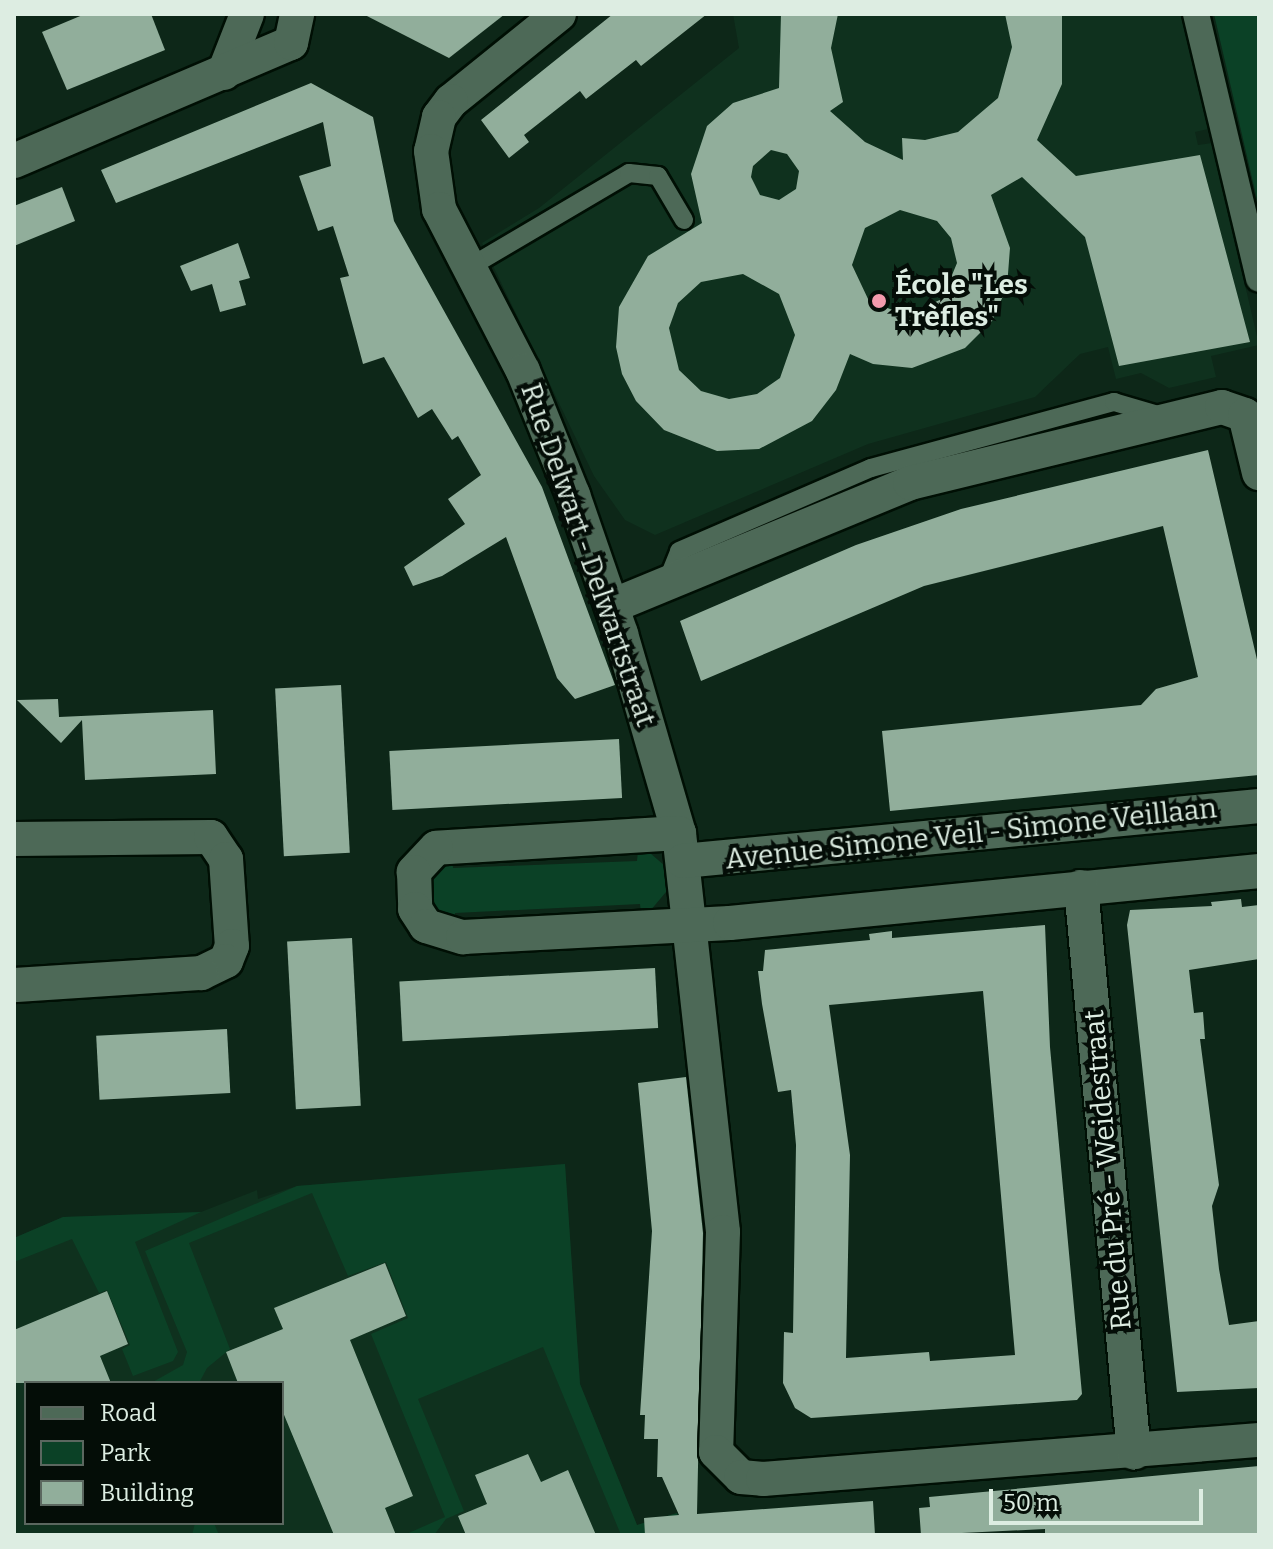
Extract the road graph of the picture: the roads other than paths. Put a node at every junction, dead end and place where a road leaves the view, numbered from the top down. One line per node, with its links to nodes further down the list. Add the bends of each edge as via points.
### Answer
1 (247, 14): 5 (street)
2 (297, 14): 5 (street, via 291,43)
3 (559, 14): 8 (street, Rue Delwart - Delwartstraat, via 477,78 439,117 431,151 439,209)
4 (1196, 14): 9 (street)
5 (224, 73): 6 (street)
6 (14, 161)
7 (684, 220): 8 (lane, via 658,176 629,173)
8 (468, 268): 12 (street, Rue Delwart - Delwartstraat, via 523,371)
9 (1259, 279)
10 (1252, 409): 11 (street); 12 (street, via 1222,407 1168,418 910,483)
11 (1259, 473)
12 (612, 606): 15 (street, Rue Delwart - Delwartstraat)
13 (1259, 806): 15 (street, Avenue Simone Veil - Simone Veillaan)
14 (14, 839): 19 (street, via 211,837 226,859 232,946 226,961 201,973)
15 (681, 847): 18 (street, Rue Delwart - Delwartstraat); 18 (street, via 436,848 414,872 415,909 426,926 463,937)
16 (1259, 871): 17 (street)
17 (1081, 887): 18 (street); 21 (street, Rue du Pré - Weidestraat)
18 (690, 924): 21 (street, Rue Delwart - Delwartstraat, via 723,1232 716,1452 741,1477)
19 (14, 985)
20 (1259, 1440): 21 (street)
21 (1134, 1453)

